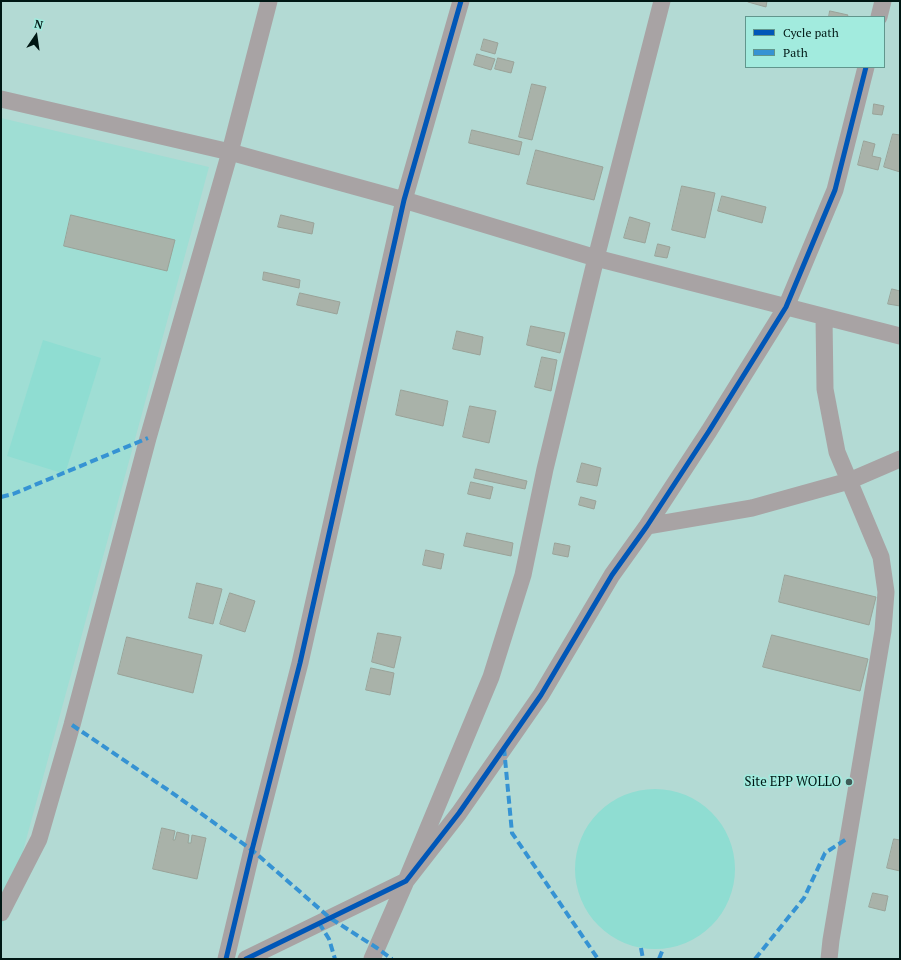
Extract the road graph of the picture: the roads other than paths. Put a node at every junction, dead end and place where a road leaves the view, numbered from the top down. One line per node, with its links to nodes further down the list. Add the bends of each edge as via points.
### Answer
1 (269, 1): 8 (street)
2 (461, 1): 9 (street)
3 (662, 1): 10 (street)
4 (883, 1): 5 (street)
5 (879, 16)
6 (866, 68): 11 (street, via 835,190)
7 (1, 100): 8 (street)
8 (230, 152): 9 (street); 18 (street, via 148,438 72,725 39,838)
9 (404, 200): 10 (street); 19 (street, via 300,662)
10 (596, 258): 11 (street); 17 (street, via 545,469 523,575 491,677)
11 (786, 307): 12 (street); 16 (street)
12 (824, 317): 13 (street); 15 (street, via 825,389 837,452)
13 (900, 336)
14 (900, 459): 15 (street)
15 (849, 481): 16 (street, via 752,508); 22 (street, via 881,557 886,592 883,631)
16 (647, 526): 17 (street, via 612,575 541,695 460,812)
17 (406, 881): 20 (street); 21 (street)
18 (1, 913)
19 (226, 959)
20 (246, 959)
21 (372, 959)
22 (829, 959)

